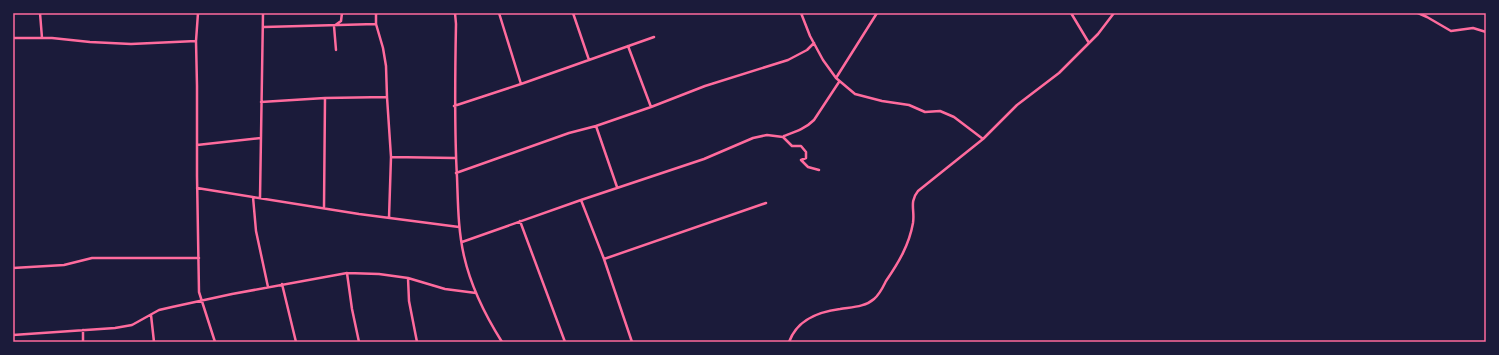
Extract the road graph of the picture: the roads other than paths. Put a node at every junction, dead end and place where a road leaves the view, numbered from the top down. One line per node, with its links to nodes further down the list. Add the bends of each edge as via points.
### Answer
1 (40, 13): 20 (street)
2 (198, 13): 21 (street)
3 (263, 13): 15 (street)
4 (342, 13): 16 (street, via 341,21)
5 (376, 13): 14 (street)
6 (455, 13): 33 (street)
7 (499, 13): 29 (street)
8 (573, 13): 26 (street)
9 (801, 13): 22 (street)
10 (877, 13): 27 (street)
11 (1071, 13): 23 (street)
12 (1114, 13): 23 (street)
13 (1418, 13): 17 (street, via 1451,32 1473,28)
14 (376, 24): 16 (street); 30 (street, via 386,66)
15 (264, 26): 16 (street); 32 (street)
16 (334, 26): 25 (street)
17 (1486, 32)
18 (654, 37): 24 (street)
19 (13, 38): 20 (street)
20 (42, 38): 21 (street, via 131,44)
21 (196, 41): 39 (street)
22 (814, 43): 27 (street); 34 (street, via 807,50 788,60 705,86)
23 (1089, 43): 38 (street, via 1059,73 1017,105)
24 (628, 46): 26 (street); 34 (street)
25 (336, 50)
26 (589, 60): 29 (street)
27 (836, 78): 28 (street)
28 (839, 82): 36 (street, via 809,125); 38 (street, via 855,94 909,105 925,112 946,113)
29 (521, 84): 33 (street)
30 (387, 97): 31 (street); 40 (street)
31 (325, 98): 32 (street); 50 (street)
32 (261, 102): 37 (street)
33 (454, 106): 41 (street)
34 (651, 107): 35 (street)
35 (596, 126): 43 (street, via 568,133); 44 (street)
36 (783, 137): 42 (street, via 792,146 802,146 806,158 801,160 808,167); 44 (street, via 768,135 754,138 704,159)
37 (261, 138): 39 (street); 47 (street)
38 (983, 139): 76 (street, via 936,175 915,195 912,209 914,217 907,246 878,295 864,305 830,310 805,319)
39 (197, 145): 45 (street)
40 (391, 157): 41 (street); 51 (street)
41 (455, 158): 43 (street)
42 (819, 170)
43 (456, 173): 53 (street)
44 (618, 187): 48 (street)
45 (197, 188): 46 (street); 55 (street)
46 (253, 197): 47 (street); 61 (street, via 256,231)
47 (260, 198): 50 (street)
48 (581, 200): 52 (street); 56 (street)
49 (766, 203): 56 (street)
50 (324, 208): 51 (street)
51 (389, 218): 53 (street)
52 (520, 221): 54 (street); 74 (street)
53 (459, 226): 54 (street)
54 (462, 242): 62 (street)
55 (198, 258): 57 (street, via 92,258 64,265); 63 (street, via 199,292)
56 (604, 260): 75 (street)
57 (13, 268)
58 (347, 273): 59 (street); 60 (street); 71 (street)
59 (408, 278): 62 (street, via 445,289); 72 (street)
60 (282, 284): 61 (street); 70 (street)
61 (268, 287): 63 (street)
62 (476, 293): 73 (street, via 483,312)
63 (202, 301): 64 (street, via 172,307); 69 (street)
64 (151, 315): 65 (street, via 132,324 115,328); 68 (street)
65 (83, 330): 66 (street); 67 (street)
66 (13, 335)
67 (83, 342)
68 (154, 342)
69 (215, 342)
70 (296, 342)
71 (359, 342)
72 (418, 342)
73 (502, 342)
74 (565, 342)
75 (632, 342)
76 (789, 342)

